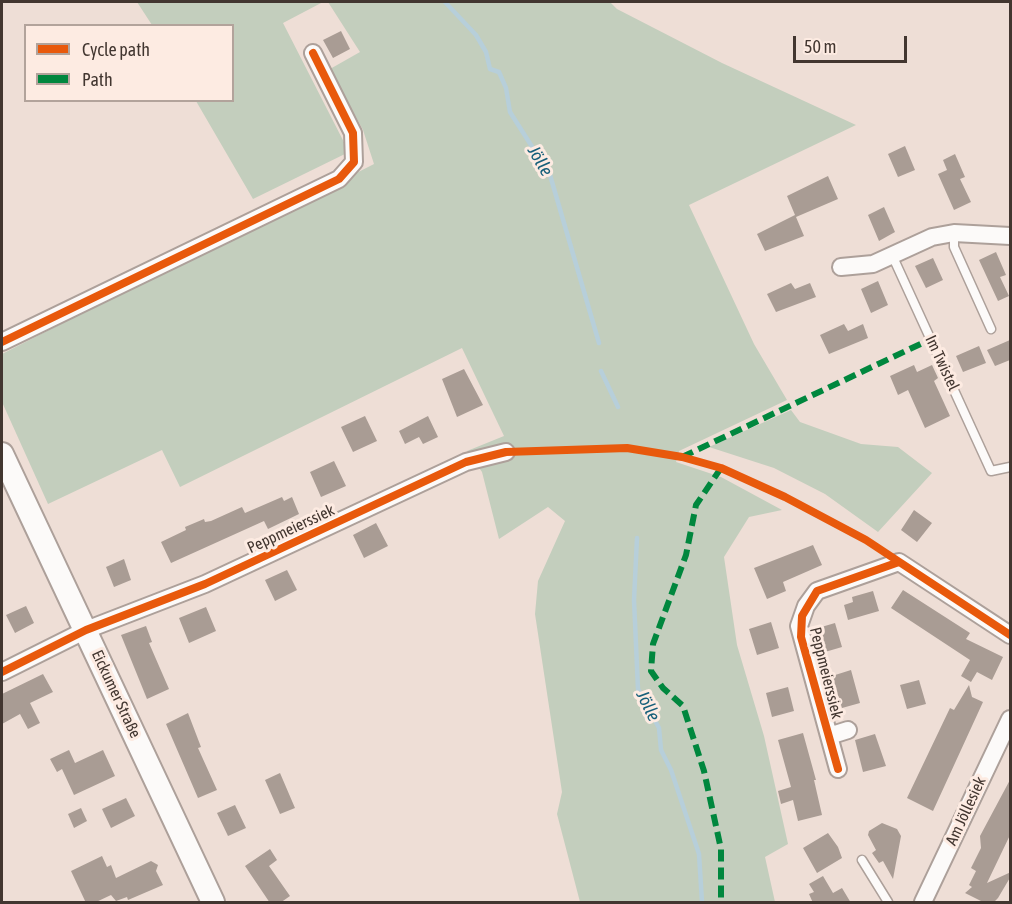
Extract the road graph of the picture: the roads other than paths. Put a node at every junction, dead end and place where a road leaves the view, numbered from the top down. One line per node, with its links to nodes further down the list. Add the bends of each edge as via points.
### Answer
1 (313, 54): 7 (street, via 353,134 354,162 339,179)
2 (954, 233): 3 (street); 4 (street, via 932,237); 6 (lane, via 954,247)
3 (1011, 236)
4 (892, 255): 5 (street, via 873,264); 10 (lane, Im Twistel, via 992,471)
5 (841, 267)
6 (991, 328)
7 (2, 342)
8 (506, 452): 11 (street, Peppmeierssiek, via 466,462 205,584)
9 (2, 454): 11 (main road, Eickumer Straße)
10 (1011, 467)
11 (86, 630): 13 (street, Peppmeierssiek); 19 (main road, Eickumer Straße)
12 (1011, 635): 16 (street, Peppmeierssiek, via 899,562 817,591 799,626)
13 (2, 672)
14 (1011, 719): 21 (street, Am Jöllesiek)
15 (848, 730): 16 (street, Peppmeierssiek)
16 (829, 735): 17 (street, Peppmeierssiek)
17 (838, 769)
18 (862, 861): 20 (lane)
19 (213, 903)
20 (888, 903)
21 (923, 903)

